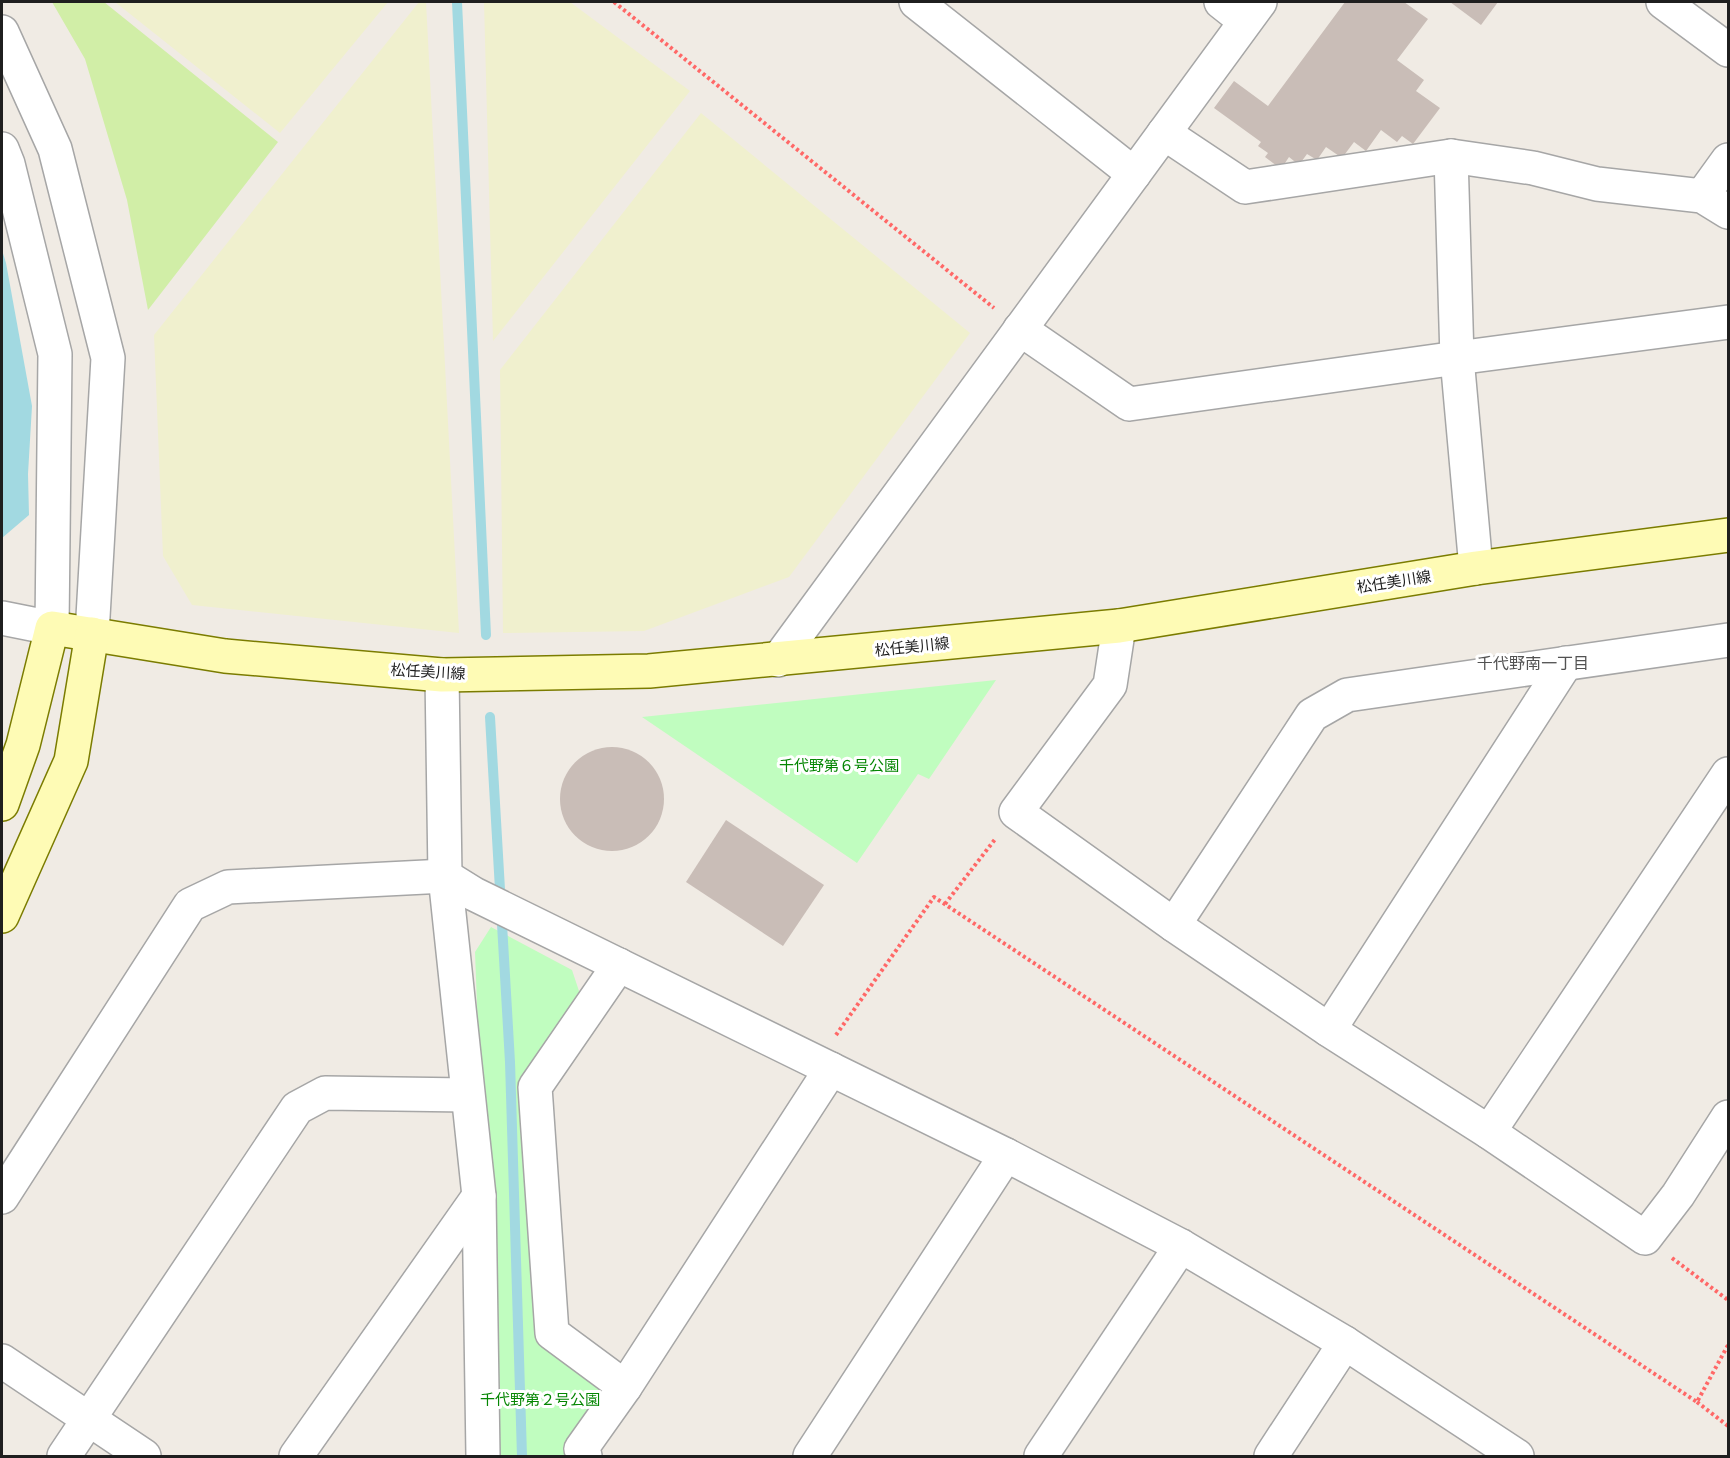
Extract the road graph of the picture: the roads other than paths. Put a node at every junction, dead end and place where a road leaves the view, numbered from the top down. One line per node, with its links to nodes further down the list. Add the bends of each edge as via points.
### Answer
1 (916, 2): 10 (street)
2 (1663, 2): 5 (street)
3 (1242, 8): 6 (street)
4 (2, 32): 20 (street, via 55,149 108,358)
5 (1728, 50)
6 (1164, 133): 8 (street, via 1245,187); 10 (street)
7 (2, 149): 19 (street, via 55,354)
8 (1451, 156): 11 (street); 14 (street)
9 (1728, 160): 11 (street)
10 (1134, 174): 13 (street)
11 (1715, 204)
12 (1728, 322): 14 (street)
13 (1020, 329): 14 (street, via 1129,404); 22 (street)
14 (1457, 358): 16 (street)
15 (1728, 535): 16 (main road, 松任美川線)
16 (1476, 568): 18 (main road, 松任美川線)
17 (2, 618): 19 (street)
18 (1119, 626): 22 (main road, 松任美川線); 29 (street, via 1110,685 1016,812)
19 (52, 628): 20 (main road, 松任美川線); 26 (main road, via 23,745)
20 (92, 634): 24 (main road, 松任美川線, via 225,656); 28 (main road, via 71,761)
21 (1728, 640): 23 (street)
22 (778, 660): 24 (main road, 松任美川線, via 649,671)
23 (1566, 663): 29 (street, via 1347,695 1312,715); 31 (street)
24 (442, 675): 27 (street)
25 (1728, 774): 35 (street)
26 (2, 804)
27 (445, 876): 30 (street); 33 (street); 38 (street, via 228,887 190,905)
28 (2, 915)
29 (1174, 925): 31 (street)
30 (619, 965): 32 (street); 42 (street, via 535,1087 552,1334)
31 (1329, 1030): 35 (street)
32 (824, 1065): 36 (street); 42 (street)
33 (467, 1095): 37 (street); 43 (street, via 325,1093 297,1108)
34 (1728, 1117): 35 (street, via 1645,1238)
35 (1489, 1132)
36 (1006, 1155): 39 (street); 49 (street)
37 (479, 1196): 46 (street); 47 (street)
38 (2, 1197)
39 (1181, 1246): 40 (street); 50 (street)
40 (1345, 1343): 51 (street); 52 (street)
41 (2, 1362): 43 (street)
42 (625, 1387): 48 (street, via 581,1449)
43 (88, 1420): 44 (street); 45 (street)
44 (64, 1456)
45 (144, 1456)
46 (296, 1456)
47 (483, 1456)
48 (585, 1456)
49 (810, 1456)
50 (1041, 1456)
51 (1271, 1456)
52 (1516, 1456)

